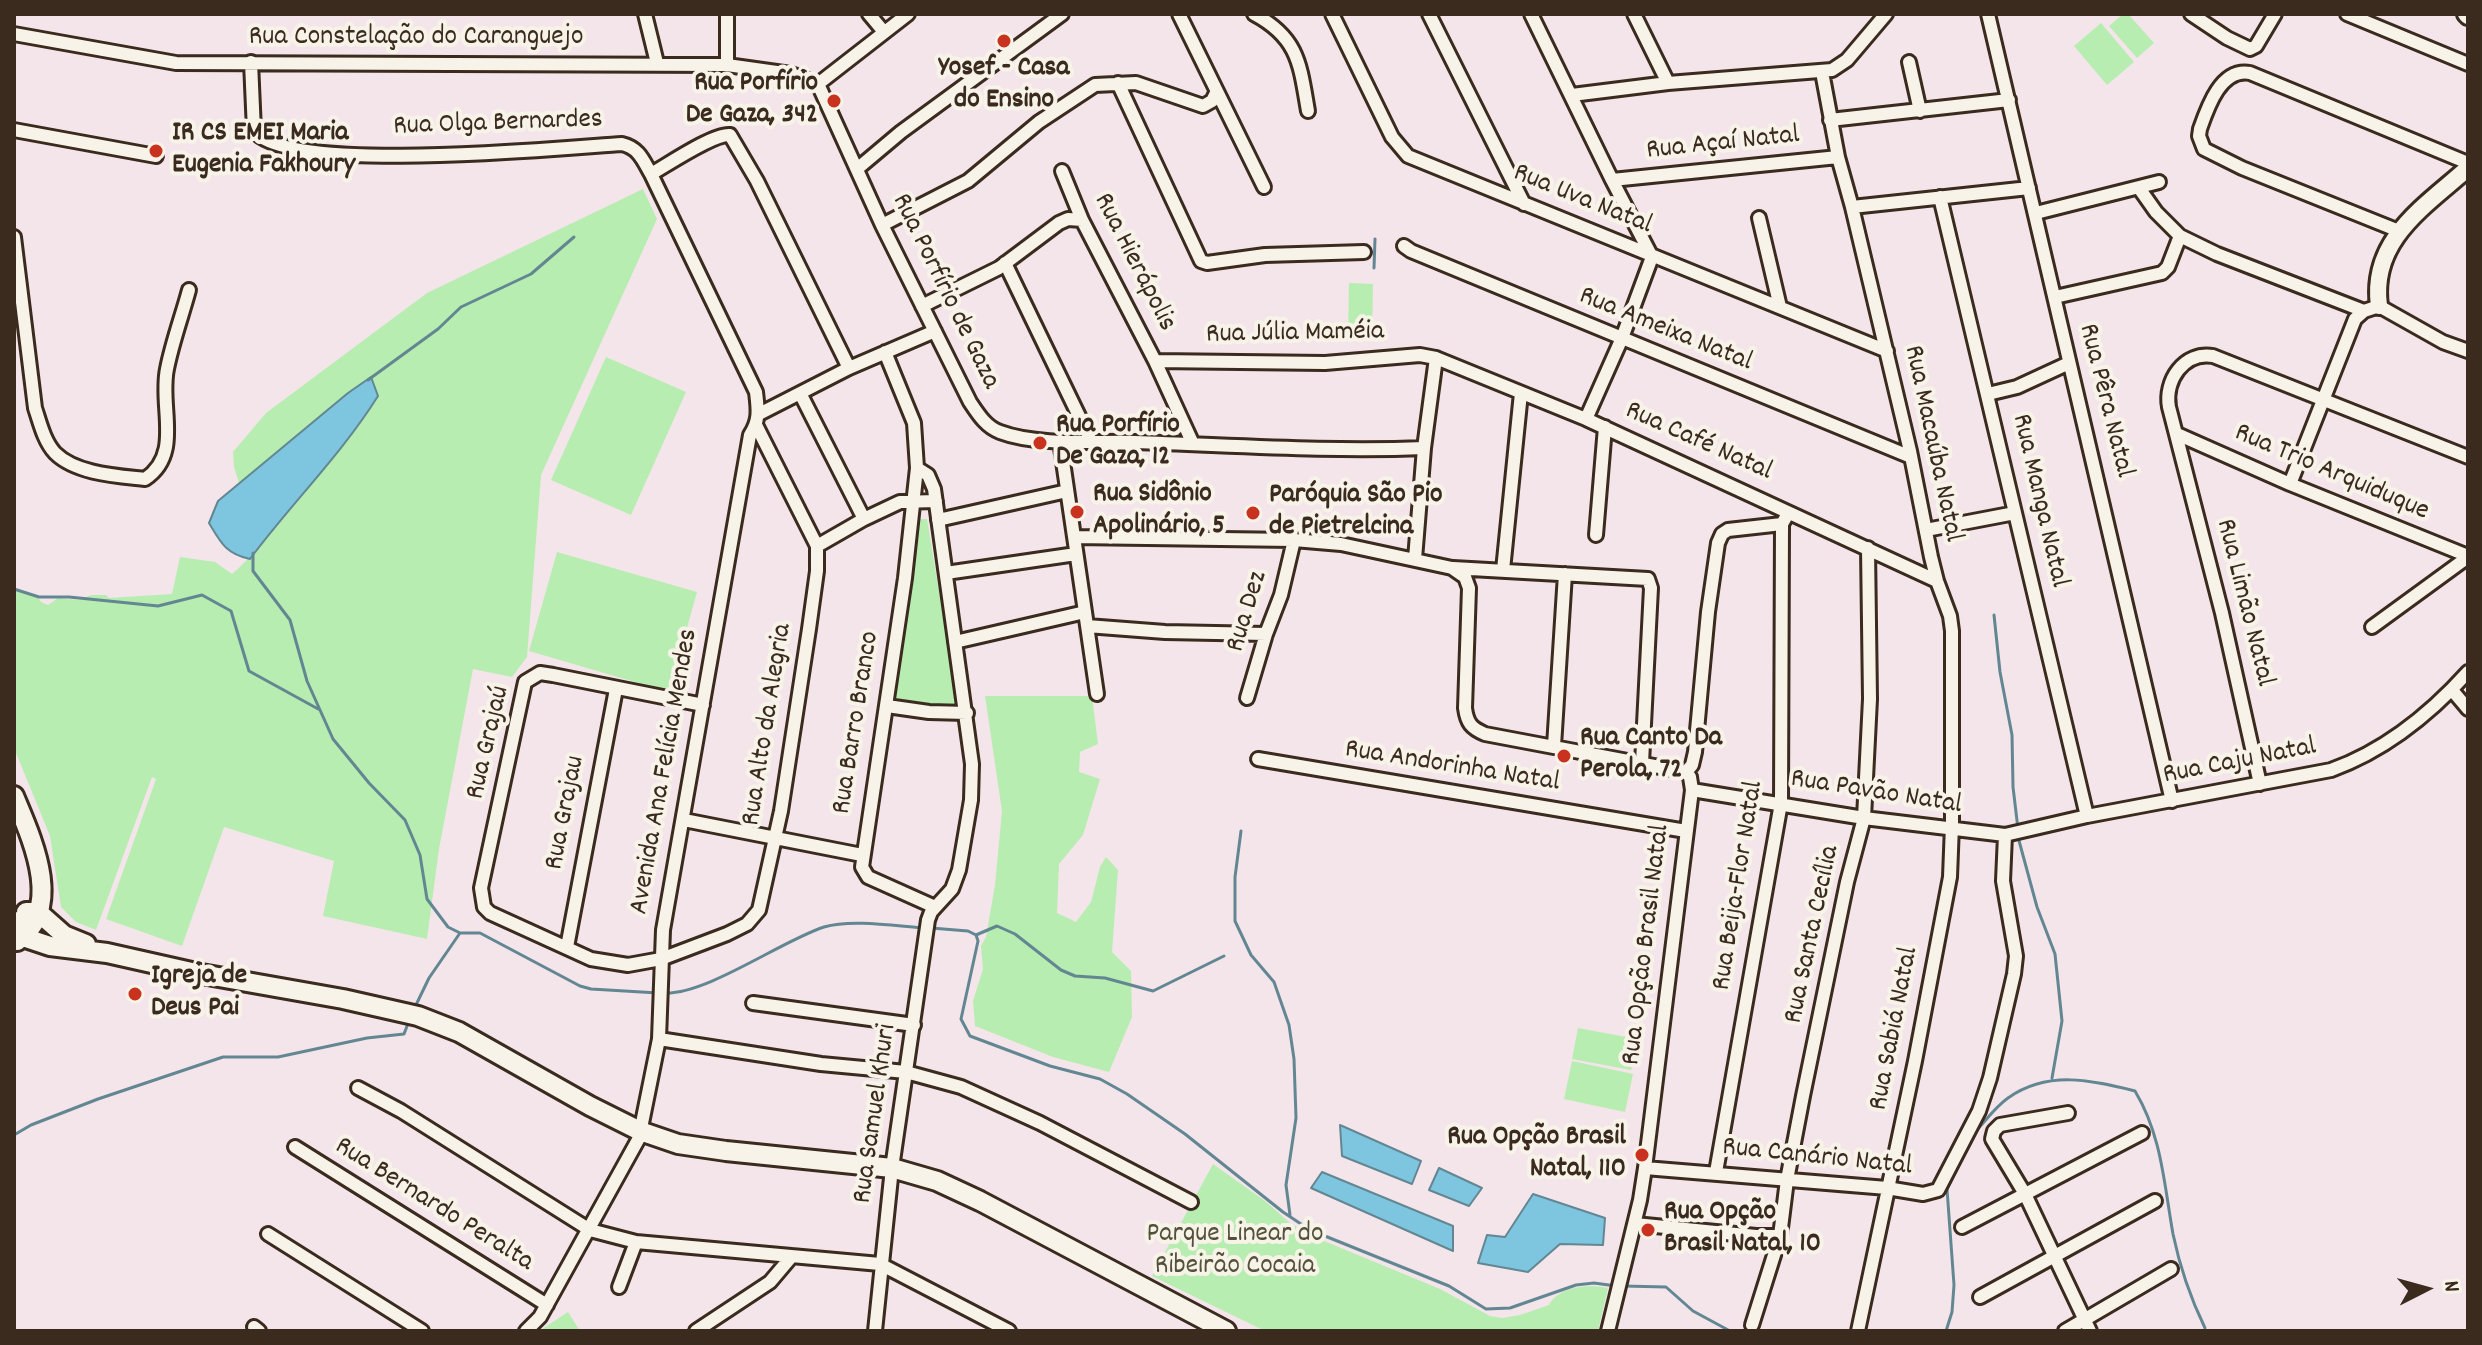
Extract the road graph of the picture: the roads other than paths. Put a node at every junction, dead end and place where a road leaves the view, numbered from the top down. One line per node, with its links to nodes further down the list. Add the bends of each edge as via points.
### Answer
1 (645, 14): 21 (street)
2 (727, 14): 23 (street)
3 (869, 14): 17 (street)
4 (908, 14): 17 (street)
5 (1062, 14): 38 (street)
6 (1179, 14): 28 (street)
7 (1254, 14): 31 (street, via 1289,40 1298,58)
8 (1332, 14): 47 (street, Rua Uva Natal, via 1405,154)
9 (1429, 14): 47 (street)
10 (1531, 14): 29 (street)
11 (1634, 14): 26 (street)
12 (1886, 14): 24 (street, via 1847,60)
13 (1988, 14): 30 (street, Rua Pêra Natal)
14 (2191, 14): 15 (street, via 2247,48 2256,46)
15 (2275, 14)
16 (2347, 14): 22 (street)
17 (884, 32): 27 (street)
18 (14, 34): 19 (street, Rua Constelação do Caranguejo, via 176,63)
19 (251, 62): 21 (street, Rua Constelação do Caranguejo); 40 (street, Rua Olga Bernardes, via 254,131 283,148 314,153 504,154 622,144 638,152)
20 (1909, 62): 32 (street)
21 (657, 63): 23 (street, Rua Constelação do Caranguejo)
22 (2468, 64)
23 (727, 65): 27 (street, Rua Constelação do Caranguejo, via 791,74)
24 (1822, 72): 26 (street); 33 (street, Rua Macaúba Natal)
25 (1118, 83): 28 (street, via 1148,85 1203,106); 52 (street, via 1090,87 968,181); 57 (street, via 1201,261)
26 (1668, 83): 29 (street)
27 (818, 84): 38 (street, Rua Porfírio de Gaza)
28 (1216, 93): 43 (street)
29 (1572, 95): 41 (street)
30 (2009, 100): 32 (street); 44 (street, Rua Pêra Natal)
31 (1308, 111)
32 (1920, 111): 33 (street)
33 (1830, 120): 36 (street, Rua Macaúba Natal)
34 (14, 130): 35 (street)
35 (156, 156)
36 (1838, 157): 41 (street, Rua Açaí Natal); 48 (street, Rua Macaúba Natal)
37 (2468, 166): 53 (street); 53 (street, via 2243,71 2225,80 2200,129 2204,149)
38 (857, 169): 52 (street, Rua Porfírio de Gaza)
39 (1062, 171): 51 (street, Rua Hierápolis)
40 (651, 174): 73 (street, via 730,135); 79 (street, Rua Olga Bernardes, via 756,392)
41 (1612, 180): 58 (street)
42 (2159, 182): 45 (street)
43 (1264, 187)
44 (2029, 188): 46 (street); 49 (street, Rua Pêra Natal)
45 (2139, 188): 49 (street); 54 (street)
46 (1940, 197): 48 (street); 76 (street, Rua Manga Natal)
47 (1524, 204): 58 (street, Rua Uva Natal)
48 (1852, 207): 67 (street, Rua Macaúba Natal)
49 (2036, 213): 61 (street, Rua Pêra Natal)
50 (1759, 218): 63 (street)
51 (1082, 220): 59 (street, via 1059,223); 71 (street, Rua Hierápolis)
52 (882, 225): 62 (street, Rua Porfírio de Gaza)
53 (2399, 231): 64 (street, via 2387,251)
54 (2180, 236): 61 (street, via 2165,271); 64 (street, via 2226,258)
55 (14, 237): 60 (street, via 35,408 43,434 56,454 99,473 145,479 165,456 166,372)
56 (1404, 246): 66 (street, Rua Ameixa Natal)
57 (1364, 252)
58 (1652, 257): 63 (street, Rua Uva Natal); 66 (street)
59 (1005, 263): 62 (street); 84 (street)
60 (189, 290)
61 (2055, 297): 72 (street, Rua Pêra Natal)
62 (922, 306): 65 (street, Rua Porfírio de Gaza)
63 (1780, 307): 67 (street, Rua Uva Natal)
64 (2372, 309): 68 (street); 77 (street, via 2355,319)
65 (935, 331): 69 (street); 83 (street, Rua Porfírio de Gaza, via 984,421 1003,433)
66 (1622, 338): 78 (street); 88 (street, Rua Ameixa Natal)
67 (1887, 351): 88 (street, Rua Macaúba Natal)
68 (2468, 351)
69 (885, 352): 73 (street); 90 (street, via 914,423)
70 (1436, 358): 71 (street, Rua Júlia Maméia); 75 (street, Rua Café Natal); 87 (street)
71 (1155, 361): 80 (street, Rua Hierápolis)
72 (2069, 363): 76 (street); 135 (street, Rua Pêra Natal)
73 (849, 368): 74 (street)
74 (800, 393): 79 (street); 97 (street)
75 (1521, 393): 78 (street, Rua Café Natal); 110 (street)
76 (1988, 394): 96 (street, Rua Manga Natal)
77 (2324, 399): 82 (street, Rua Limão Natal, via 2227,360 2198,356 2181,366 2168,387); 89 (street); 91 (street)
78 (1586, 419): 81 (street, Rua Café Natal)
79 (758, 420): 104 (street, Rua Olga Bernardes); 124 (street, Avenida Ana Felícia Mendes, via 750,435)
80 (1181, 420): 85 (street, via 1177,434); 86 (street, Rua Hierápolis)
81 (1605, 427): 95 (street, Rua Café Natal); 101 (street)
82 (2177, 434): 91 (street, Rua Trio Arquiduque); 132 (street, Rua Limão Natal)
83 (1060, 441): 84 (street, Rua Porfírio de Gaza); 92 (street)
84 (1091, 441): 85 (street, Rua Porfírio de Gaza)
85 (1165, 443): 86 (street, Rua Porfírio de Gaza)
86 (1193, 444): 87 (street, Rua Porfírio de Gaza)
87 (1424, 448): 108 (street)
88 (1911, 457): 100 (street, Rua Macaúba Natal)
89 (2468, 457)
90 (917, 468): 93 (street, via 932,481); 94 (street, Rua Barro Branco)
91 (2290, 484): 107 (street, Rua Trio Arquiduque)
92 (1067, 491): 98 (street); 102 (street)
93 (936, 501): 94 (street); 98 (street, Rua Samuel Khuri)
94 (912, 502): 97 (street, via 900,502); 125 (street, Rua Barro Branco)
95 (1789, 511): 99 (street, Rua Beija-Flor Natal); 105 (street, Rua Café Natal)
96 (2015, 513): 100 (street); 137 (street, Rua Manga Natal)
97 (864, 519): 104 (street)
98 (938, 520): 111 (street, Rua Samuel Khuri)
99 (1782, 524): 131 (street, via 1738,527 1722,534 1710,597 1695,752); 136 (street, Rua Beija-Flor Natal)
100 (1926, 530): 113 (street, Rua Macaúba Natal)
101 (1596, 535)
102 (1074, 537): 103 (street); 106 (street)
103 (1294, 540): 108 (street); 117 (street, Rua Dez)
104 (817, 546): 143 (street, Rua Alto da Alegria)
105 (1868, 548): 113 (street, Rua Café Natal); 138 (street, Rua Santa Cecília, via 1870,699)
106 (1076, 554): 111 (street); 114 (street)
107 (2468, 556): 116 (street)
108 (1415, 559): 109 (street)
109 (1452, 568): 110 (street); 128 (street, via 1465,577 1469,588 1466,721 1485,734)
110 (1503, 570): 112 (street)
111 (946, 573): 118 (street, Rua Samuel Khuri)
112 (1565, 574): 128 (street); 130 (street, via 1646,578 1651,588)
113 (1937, 581): 140 (street, Rua Macaúba Natal, via 1952,631)
114 (1085, 612): 115 (street); 118 (street)
115 (1087, 626): 117 (street); 122 (street)
116 (2372, 627)
117 (1266, 634): 123 (street, Rua Dez)
118 (955, 642): 127 (street, Rua Samuel Khuri)
119 (2468, 672): 121 (street, Rua Caju Natal)
120 (616, 689): 124 (street, Rua Grajaú); 147 (street, Rua Grajau); 147 (street, Rua Grajaú, via 540,673 525,682 481,898 490,913)
121 (2452, 690): 126 (street); 132 (street, Rua Caju Natal, via 2365,756 2331,770)
122 (1097, 694)
123 (1247, 698)
124 (703, 705): 139 (street, Avenida Ana Felícia Mendes)
125 (887, 706): 127 (street); 144 (street, Rua Barro Branco)
126 (2468, 709)
127 (967, 713): 145 (street, Rua Samuel Khuri, via 971,800 959,870 952,889)
128 (1554, 746): 130 (street)
129 (1258, 759): 141 (street, Rua Andorinha Natal)
130 (1642, 763): 131 (street)
131 (1686, 772): 133 (street, Rua Opção Brasil Natal)
132 (2260, 784): 135 (street, Rua Caju Natal)
133 (1692, 790): 136 (street, Rua Pavão Natal); 141 (street, Rua Opção Brasil Natal)
134 (14, 796): 146 (main road, via 34,846)
135 (2172, 801): 137 (street, Rua Caju Natal)
136 (1781, 803): 138 (street, Rua Pavão Natal); 161 (street, Rua Beija-Flor Natal)
137 (2087, 816): 142 (street, Rua Caju Natal)
138 (1864, 818): 140 (street, Rua Pavão Natal); 162 (street, Rua Santa Cecília)
139 (684, 820): 143 (street); 149 (street, Avenida Ana Felícia Mendes)
140 (1952, 830): 142 (street, Rua Pavão Natal); 163 (street, Rua Sabiá Natal, via 1950,877)
141 (1686, 831): 160 (street, Rua Opção Brasil Natal)
142 (2010, 834): 163 (street, Rua Canário Natal, via 2003,881 2016,956 1979,1111 1938,1190 1923,1194)
143 (776, 838): 144 (street); 149 (street, Rua Alto da Alegria, via 759,910 747,924)
144 (862, 855): 145 (street, Rua Barro Branco, via 868,877)
145 (935, 907): 151 (street, Rua Samuel Khuri, via 928,920)
146 (28, 921): 148 (main road); 148 (main road, via 50,946)
147 (567, 947): 149 (street, via 609,964)
148 (107, 953): 156 (main road, via 411,1015 459,1032)
149 (661, 959): 152 (street, Avenida Ana Felícia Mendes)
150 (753, 1003): 151 (street)
151 (914, 1025): 153 (street, Rua Samuel Khuri)
152 (659, 1039): 153 (street); 156 (street, Avenida Ana Felícia Mendes)
153 (906, 1072): 159 (street, Rua Samuel Khuri); 166 (street, via 992,1100)
154 (358, 1088): 169 (street)
155 (2068, 1113): 164 (street, via 2000,1125 1994,1131 1993,1143)
156 (640, 1131): 159 (main road, via 678,1144); 169 (street, Avenida Ana Felícia Mendes)
157 (2142, 1133): 164 (street)
158 (295, 1147): 179 (street, Rua Bernardo Peralta)
159 (892, 1168): 175 (street, Rua Samuel Khuri); 187 (main road, via 980,1201)
160 (1645, 1168): 161 (street, Rua Canário Natal); 167 (street, Rua Opção Brasil Natal)
161 (1716, 1172): 162 (street, Rua Canário Natal)
162 (1787, 1180): 163 (street, Rua Canário Natal); 171 (street, Rua Santa Cecília)
163 (1887, 1188): 189 (street, Rua Sabiá Natal)
164 (2025, 1194): 168 (street); 174 (street)
165 (2155, 1201): 174 (street)
166 (1191, 1202)
167 (1635, 1224): 171 (street); 188 (street, Rua Opção Brasil Natal)
168 (1962, 1227)
169 (590, 1230): 172 (street); 179 (street, Avenida Ana Felícia Mendes)
170 (268, 1234): 182 (street)
171 (1780, 1236): 180 (street, Rua Santa Cecília)
172 (636, 1242): 173 (street); 177 (street)
173 (792, 1256): 175 (street); 184 (street, via 770,1282)
174 (2055, 1256): 178 (street); 181 (street)
175 (880, 1264): 185 (street, Rua Samuel Khuri); 186 (street)
176 (2171, 1269): 181 (street)
177 (619, 1287)
178 (1980, 1297)
179 (547, 1305): 183 (street, Avenida Ana Felícia Mendes)
180 (1752, 1325)
181 (2087, 1325): 190 (street)
182 (422, 1331)
183 (526, 1331)
184 (696, 1331)
185 (875, 1331)
186 (1009, 1331)
187 (1226, 1331)
188 (1608, 1331)
189 (1858, 1331)
190 (2065, 1331)

